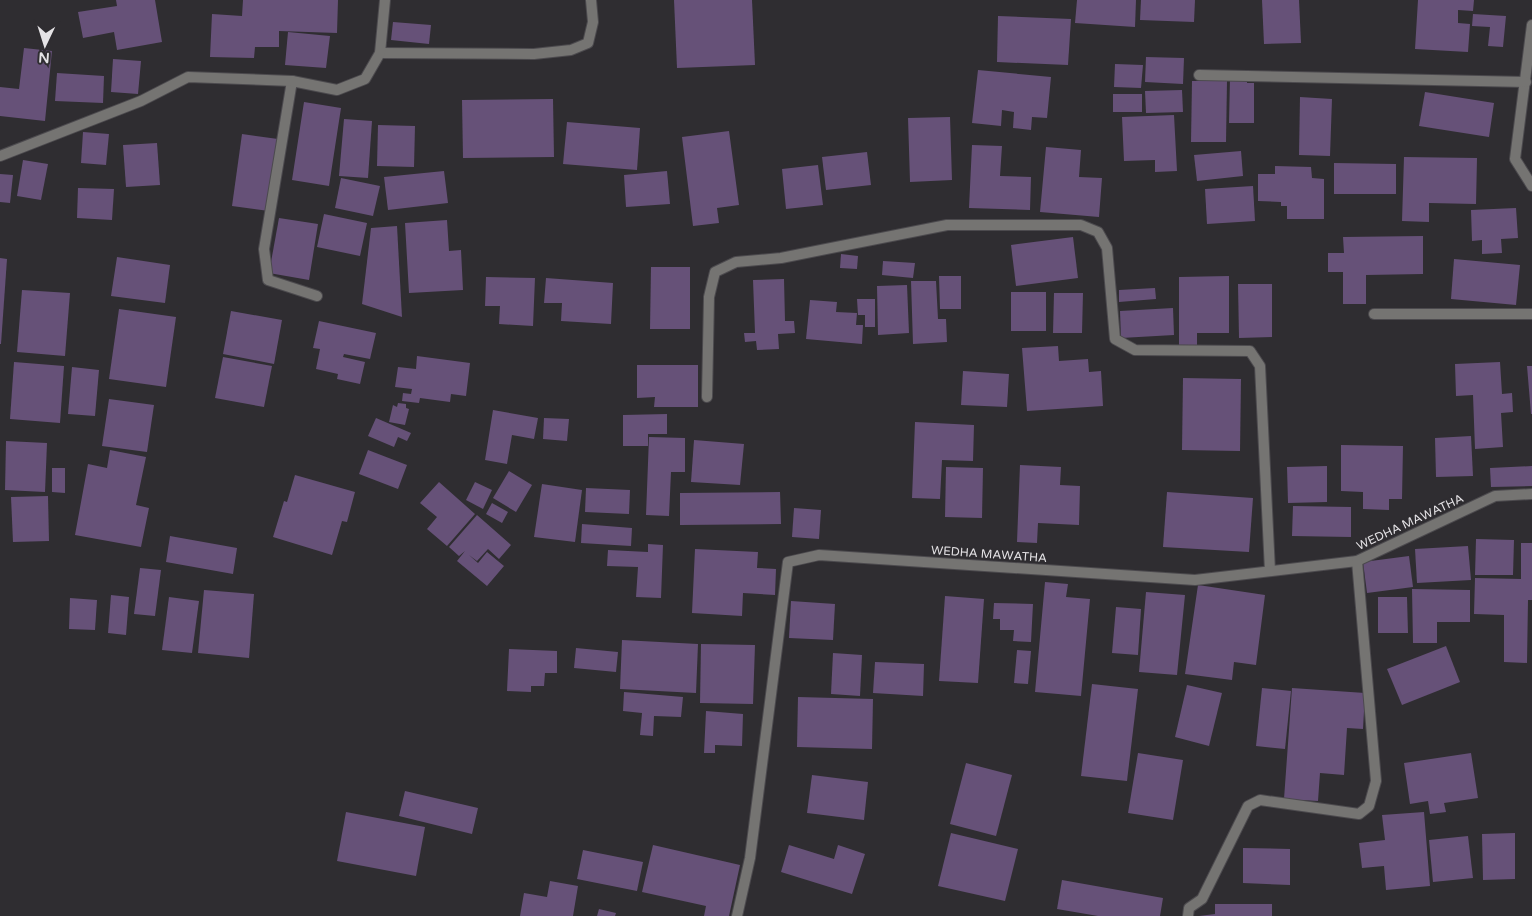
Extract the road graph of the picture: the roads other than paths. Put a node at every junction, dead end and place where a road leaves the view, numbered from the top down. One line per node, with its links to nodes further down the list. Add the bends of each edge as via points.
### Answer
1 (385, 0): 4 (street)
2 (591, 0): 4 (street, via 593,22 588,43 571,50 534,54)
3 (1532, 25): 7 (street)
4 (380, 52): 6 (street, via 365,79 337,90)
5 (1199, 75): 7 (street)
6 (292, 81): 8 (street, via 188,77 141,101); 10 (street, via 264,249 268,280)
7 (1526, 82): 9 (street, via 1515,159)
8 (0, 156)
9 (1532, 186)
10 (317, 296)
11 (1374, 314): 12 (street)
12 (1532, 314)
13 (708, 397): 16 (street, via 708,297 715,272 736,262 781,258 947,225 1081,225 1098,232 1107,248 1115,339 1135,350 1250,351 1260,366)
14 (1532, 494): 15 (street, WEDHA MAWATHA, via 1495,496)
15 (1357, 561): 16 (street, WEDHA MAWATHA); 18 (street, via 1376,781 1369,806 1359,814 1260,800 1248,806 1202,899 1189,908)
16 (1270, 572): 17 (street, WEDHA MAWATHA, via 1195,580 819,555 788,562 750,858)
17 (737, 916)
18 (1188, 916)

